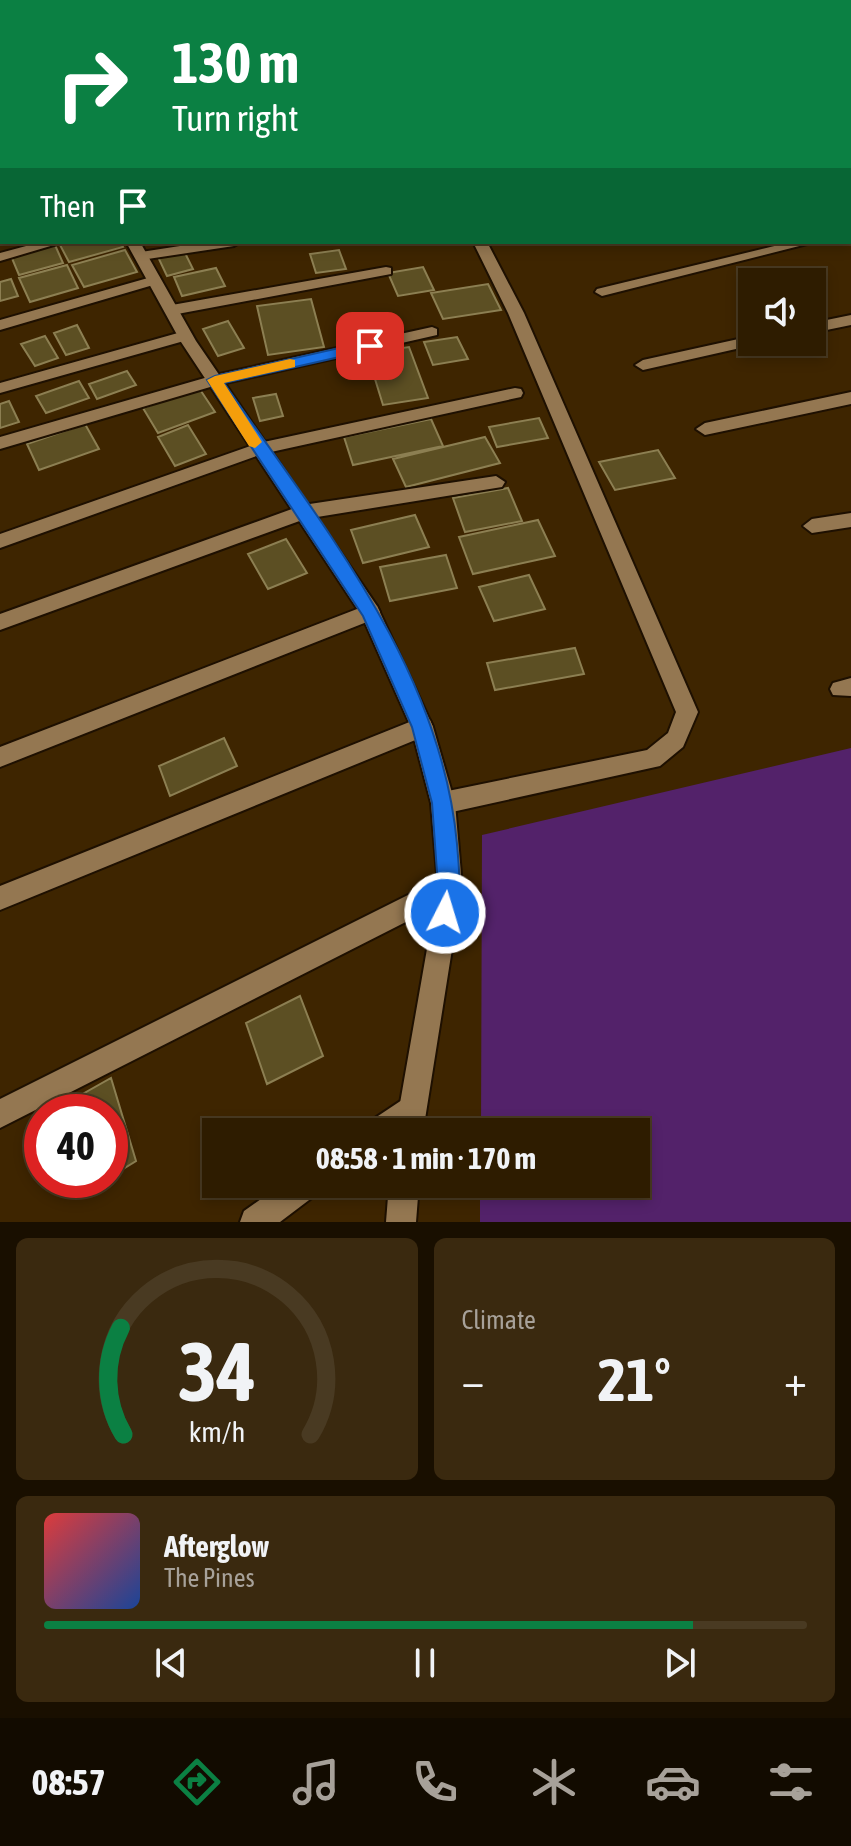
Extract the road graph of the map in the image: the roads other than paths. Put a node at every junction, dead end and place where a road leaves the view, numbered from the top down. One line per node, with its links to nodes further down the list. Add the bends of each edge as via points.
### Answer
1 (49, 244): 6 (street)
2 (206, 244): 5 (street)
3 (481, 244): 34 (street, via 536,357 687,712 669,749 652,759)
4 (800, 244): 9 (street)
5 (137, 249): 8 (street)
6 (0, 257)
7 (386, 271): 10 (street)
8 (155, 280): 10 (street); 12 (street)
9 (602, 292)
10 (172, 310): 15 (street)
11 (851, 320): 13 (street)
12 (0, 325)
13 (826, 325)
14 (432, 332): 18 (street)
15 (185, 336): 18 (street); 19 (street)
16 (738, 344): 17 (street)
17 (643, 365)
18 (215, 380): 23 (street); 24 (street)
19 (0, 388)
20 (515, 393): 24 (street)
21 (851, 398): 22 (street)
22 (705, 429)
23 (0, 443)
24 (259, 449): 26 (street); 29 (street)
25 (496, 482): 26 (street)
26 (303, 512): 30 (street); 31 (street)
27 (851, 520): 28 (street)
28 (812, 526)
29 (0, 541)
30 (370, 612): 32 (street); 33 (street)
31 (0, 622)
32 (422, 727): 34 (street); 36 (street)
33 (0, 757)
34 (443, 803): 35 (street)
35 (450, 886): 37 (street); 38 (street)
36 (0, 898)
37 (0, 1114)
38 (410, 1118)
39 (288, 1198): 41 (street)
40 (403, 1198): 42 (street)
41 (255, 1222)
42 (401, 1222)

